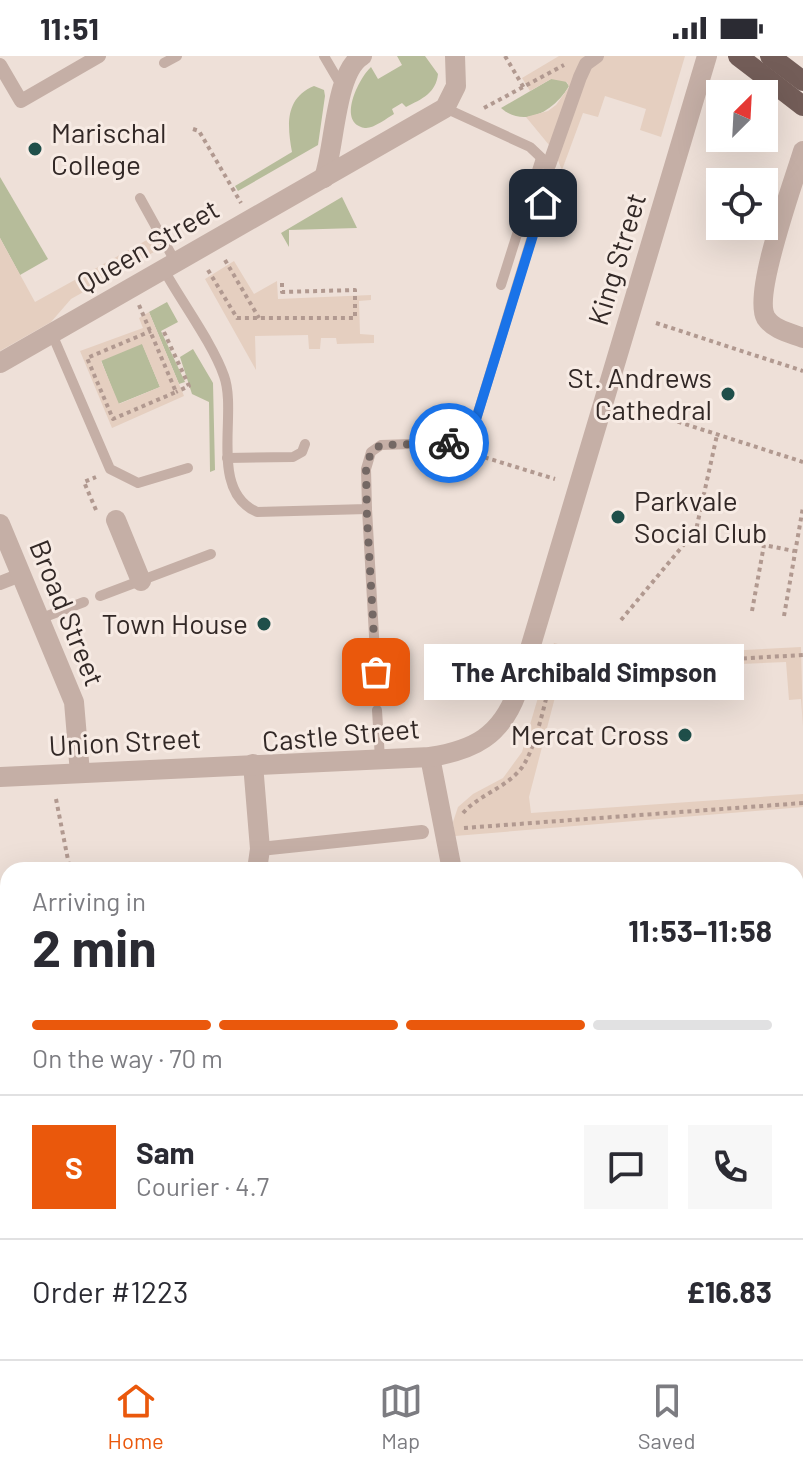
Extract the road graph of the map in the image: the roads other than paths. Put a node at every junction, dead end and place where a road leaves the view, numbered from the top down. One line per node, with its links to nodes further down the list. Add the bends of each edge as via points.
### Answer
1 (99, 56): 11 (street, via 21,101)
2 (177, 56): 10 (lane)
3 (324, 56): 13 (lane)
4 (362, 56): 13 (street, via 349,66)
5 (455, 56): 15 (street, via 456,86)
6 (707, 56): 38 (street, King Street)
7 (738, 56): 14 (main road)
8 (770, 56): 12 (main road)
9 (592, 60): 17 (street)
10 (164, 63)
11 (0, 65)
12 (803, 81)
13 (342, 86): 18 (street)
14 (803, 106)
15 (445, 108): 17 (lane, via 530,147); 18 (street, Queen Street)
16 (803, 151): 23 (street, via 764,283 763,312 768,334)
17 (545, 162): 21 (lane); 28 (lane, via 550,178 469,442 381,445 371,452 366,469)
18 (324, 178): 20 (street, Queen Street)
19 (140, 198): 20 (lane)
20 (170, 266): 22 (street, Queen Street); 26 (lane, via 225,378)
21 (501, 285)
22 (52, 334): 24 (street, Queen Street); 27 (lane, via 110,469 138,483)
23 (803, 338)
24 (0, 363)
25 (305, 444): 26 (lane, via 293,457)
26 (227, 458): 28 (lane, via 239,498 257,512)
27 (188, 468)
28 (367, 513): 39 (lane)
29 (116, 520): 33 (street)
30 (0, 524): 32 (street, Broad Street)
31 (211, 554): 33 (lane)
32 (23, 574): 34 (street); 37 (street, Broad Street)
33 (141, 581): 35 (lane)
34 (0, 583)
35 (100, 596)
36 (84, 602): 37 (lane)
37 (42, 618): 44 (street, Broad Street, via 74,702)
38 (526, 661): 41 (street, Castle Street, via 511,707 494,733 466,750)
39 (376, 672)
40 (377, 710): 42 (lane)
41 (430, 757): 42 (street, Castle Street); 49 (street)
42 (380, 759): 43 (street, Castle Street)
43 (253, 764): 44 (street, Union Street); 47 (street, Castle Street)
44 (80, 773): 45 (street, Union Street)
45 (0, 777)
46 (422, 832): 47 (street)
47 (260, 849): 48 (street, Castle Street)
48 (258, 862)
49 (450, 862)

